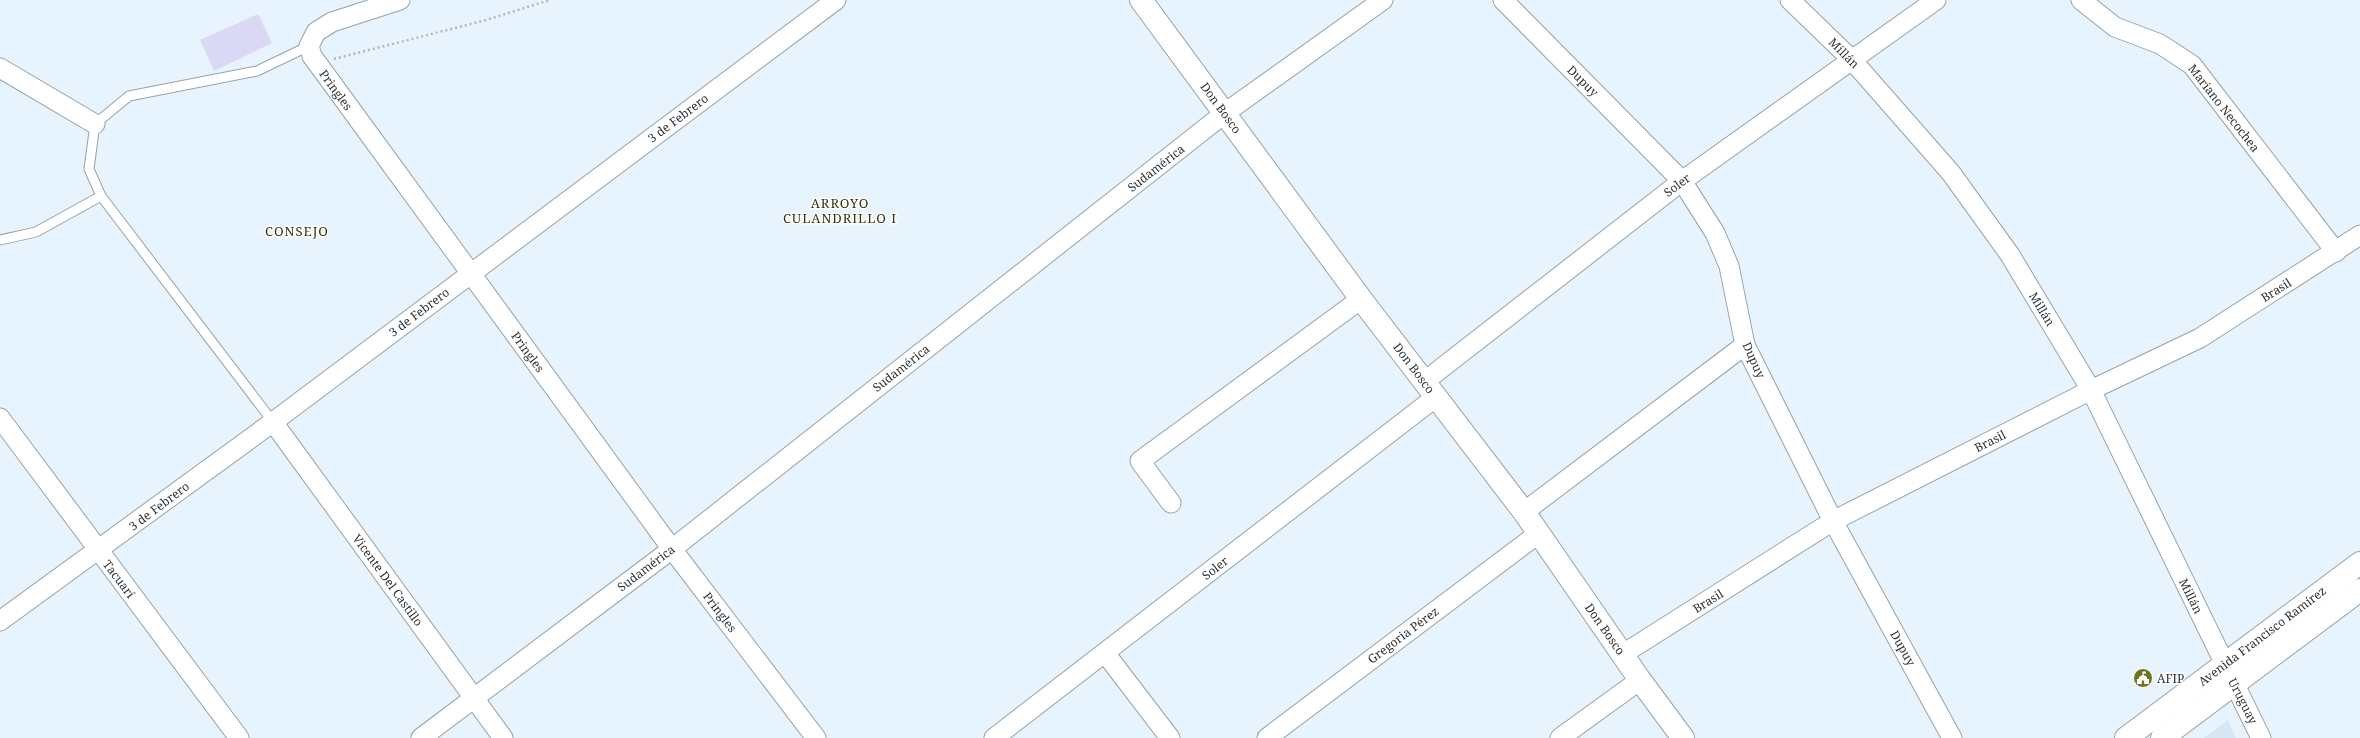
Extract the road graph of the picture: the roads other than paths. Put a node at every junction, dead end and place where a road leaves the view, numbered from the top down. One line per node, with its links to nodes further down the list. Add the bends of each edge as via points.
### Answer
1 (400, 0): 9 (street, via 332,22 316,32)
2 (836, 0): 19 (street, 3 de Febrero)
3 (1141, 0): 12 (main road, Don Bosco)
4 (1383, 0): 12 (street, Sudamérica)
5 (1503, 0): 14 (street, Dupuy)
6 (1790, 0): 10 (street, Millán)
7 (1936, 0): 10 (street, Soler)
8 (2081, 0): 18 (street, Mariano Necochea, via 2115,26 2160,44 2192,65)
9 (313, 55): 13 (lane, via 257,71 129,96); 19 (street, Pringles)
10 (1851, 59): 14 (street, Soler); 23 (street, Millán, via 1951,173 1980,211)
11 (0, 68): 13 (street)
12 (1225, 113): 20 (main road, Don Bosco); 30 (street, Sudamérica)
13 (95, 124): 15 (lane, via 89,168)
14 (1682, 181): 21 (street, Dupuy, via 1715,233 1729,266); 22 (street, Soler)
15 (101, 196): 17 (lane, via 36,232); 25 (lane)
16 (2360, 235): 18 (street, Brasil)
17 (0, 240)
18 (2336, 252): 23 (street, Brasil, via 2200,338)
19 (471, 274): 25 (street, 3 de Febrero); 30 (street, Pringles)
20 (1361, 299): 22 (main road, Don Bosco); 26 (street, via 1140,461)
21 (1745, 345): 27 (street); 28 (street, Dupuy)
22 (1431, 389): 27 (main road, Don Bosco); 35 (street, Soler)
23 (2091, 390): 28 (street, Brasil); 37 (street, Millán)
24 (0, 418): 31 (street, Tacuarí)
25 (273, 422): 31 (street, 3 de Febrero); 40 (street, Vicente Del Castillo)
26 (1171, 503)
27 (1524, 512): 29 (main road, Don Bosco)
28 (1833, 521): 36 (street, Brasil); 50 (street, Dupuy)
29 (1539, 533): 36 (main road, Don Bosco); 47 (street, Gregoria Pérez)
30 (672, 549): 40 (street, Sudamérica); 44 (street, Pringles)
31 (98, 551): 34 (street, 3 de Febrero); 41 (street, Tacuarí)
32 (2360, 563): 37 (main road, Avenida Francisco Ramírez)
33 (2360, 590): 39 (main road, Avenida Francisco Ramírez)
34 (0, 621)
35 (1105, 653): 45 (street, Soler); 46 (street)
36 (1623, 654): 38 (main road, Don Bosco)
37 (2224, 664): 39 (street, Uruguay); 51 (main road, Avenida Francisco Ramírez)
38 (1640, 680): 48 (street); 49 (main road, Don Bosco)
39 (2235, 684): 52 (main road, Avenida Francisco Ramírez); 53 (street, Uruguay)
40 (474, 698): 42 (street, Sudamérica); 43 (street, Vicente Del Castillo)
41 (239, 738)
42 (421, 738)
43 (504, 738)
44 (816, 738)
45 (994, 738)
46 (1170, 738)
47 (1267, 738)
48 (1560, 738)
49 (1683, 738)
50 (1952, 738)
51 (2126, 738)
52 (2162, 738)
53 (2261, 738)

